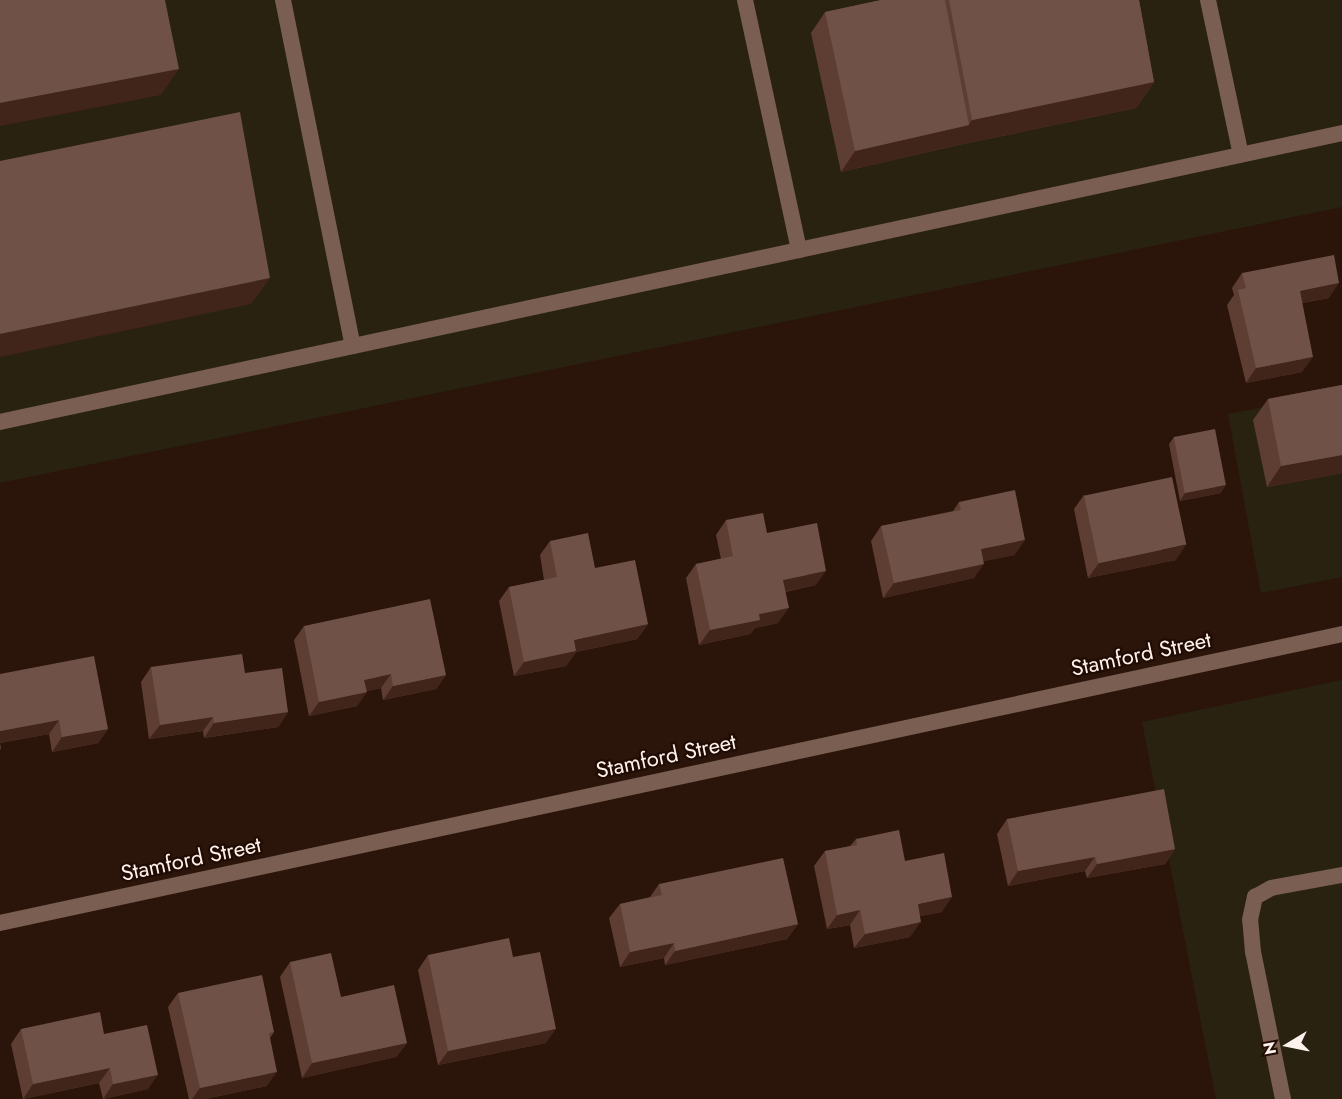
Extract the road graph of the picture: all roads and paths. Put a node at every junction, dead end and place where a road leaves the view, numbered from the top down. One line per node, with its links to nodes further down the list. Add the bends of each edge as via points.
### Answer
1 (283, 0): 7 (street)
2 (745, 0): 6 (street)
3 (1208, 0): 5 (street)
4 (1342, 134): 5 (street)
5 (1241, 155): 6 (street)
6 (799, 250): 7 (street)
7 (353, 346): 8 (street)
8 (0, 422)
9 (1342, 634): 11 (street, Stamford Street)
10 (1342, 875): 12 (street, via 1272,888 1255,897 1250,920 1253,952)
11 (0, 923)
12 (1283, 1099)

